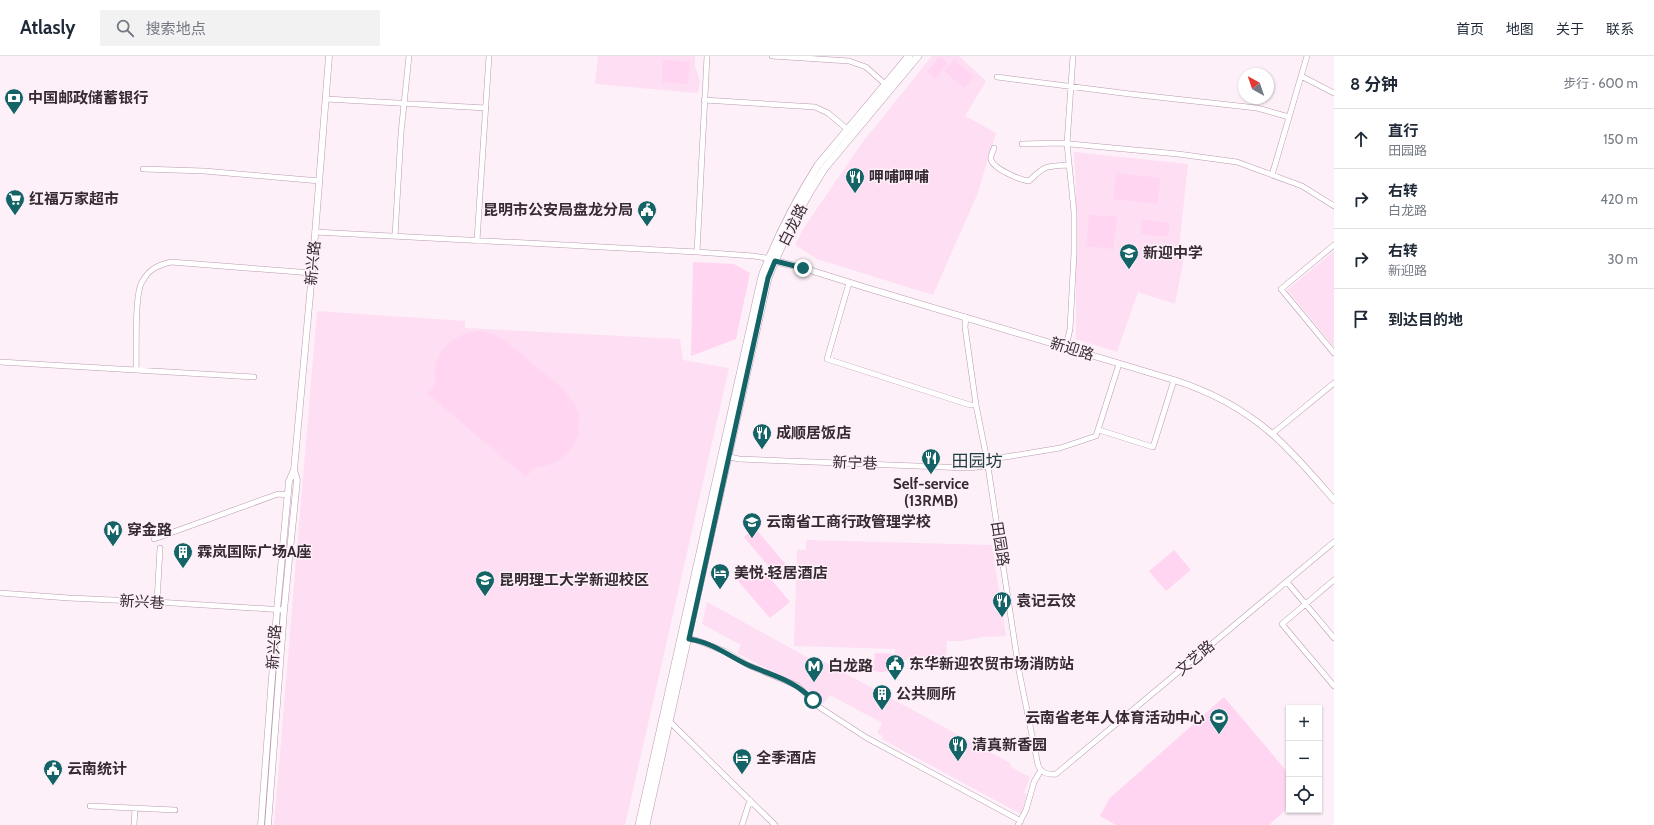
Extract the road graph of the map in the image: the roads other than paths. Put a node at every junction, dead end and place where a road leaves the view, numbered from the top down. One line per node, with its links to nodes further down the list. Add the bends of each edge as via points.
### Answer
1 (329, 56): 15 (street, 新兴路)
2 (409, 56): 17 (street)
3 (489, 56): 18 (street)
4 (707, 56): 16 (street)
5 (772, 56): 12 (street, via 849,62 866,68)
6 (909, 56): 12 (main road, 白龙路)
7 (918, 56): 34 (main road, 白龙路, via 824,169)
8 (1073, 56): 13 (street)
9 (1307, 56): 10 (street)
10 (1301, 76): 14 (street); 19 (street)
11 (998, 77): 13 (street)
12 (885, 84): 20 (main road, 白龙路)
13 (1070, 86): 19 (street, via 1257,108); 22 (street)
14 (1334, 93)
15 (326, 99): 17 (street); 27 (street, 新兴路)
16 (704, 100): 20 (street, via 815,108 828,113); 33 (street)
17 (404, 104): 18 (street); 30 (street)
18 (486, 108): 31 (street)
19 (1289, 117): 26 (street)
20 (848, 129): 34 (main road, 白龙路, via 806,184)
21 (1022, 144): 22 (street)
22 (1067, 144): 24 (street); 26 (street, via 1236,162)
23 (994, 148): 24 (street, via 991,159 994,165 1022,180 1029,181 1046,166)
24 (1069, 165): 38 (street, via 1074,212 1074,253 1070,329)
25 (143, 169): 27 (street)
26 (1272, 175): 28 (street, via 1302,186)
27 (320, 180): 29 (street, 新兴路)
28 (1334, 206)
29 (315, 232): 30 (street); 35 (street, 新兴路)
30 (395, 236): 31 (street)
31 (477, 241): 33 (street)
32 (1334, 245): 39 (street, via 1281,289)
33 (696, 252): 34 (street, via 754,256)
34 (772, 260): 36 (street, 新迎路); 49 (main road, 白龙路)
35 (312, 273): 42 (street, via 171,262 159,265 147,274 139,287); 51 (street, 新兴路)
36 (849, 283): 37 (street, 新迎路); 46 (street, via 827,359)
37 (966, 317): 38 (street, 新迎路); 46 (street, 田园路, via 965,327)
38 (1066, 347): 41 (street, 新迎路)
39 (1334, 352)
40 (0, 362): 42 (street)
41 (1119, 364): 44 (street, 新迎路); 47 (street)
42 (136, 370): 43 (street)
43 (254, 377)
44 (1174, 380): 47 (street, via 1153,447); 48 (street, 新迎路, via 1230,404)
45 (1334, 383): 48 (street)
46 (976, 406): 50 (street, 田园路)
47 (1099, 430): 50 (street, 新宁巷, via 1096,436 1060,448)
48 (1272, 434): 53 (street, 新迎路)
49 (725, 456): 50 (street, 新宁巷, via 968,468); 65 (main road, 白龙路); 67 (main road, 白龙路)
50 (987, 463): 68 (street, 田园路, via 1019,671)
51 (294, 470): 52 (street, 新兴路); 63 (street, 新兴路, via 297,480)
52 (288, 495): 54 (street, via 278,494); 62 (street, 新兴路)
53 (1334, 500)
54 (154, 539)
55 (1334, 542): 58 (street, 文艺路)
56 (160, 548): 60 (street)
57 (1334, 580): 61 (street)
58 (1287, 582): 61 (street); 68 (street, 文艺路, via 1056,774 1050,775)
59 (0, 592): 60 (street, 新兴巷)
60 (157, 602): 62 (street, 新兴巷)
61 (1306, 604): 64 (street); 66 (street, via 1282,624)
62 (277, 610): 63 (street, 新兴巷); 75 (street, 新兴路)
63 (284, 610): 76 (street, 新兴路)
64 (1334, 638)
65 (689, 639): 67 (main road, 白龙路); 73 (street, via 724,651 748,665 798,686 819,707 867,738)
66 (1334, 686)
67 (667, 719): 69 (street); 77 (main road, 白龙路); 78 (main road, 白龙路)
68 (1041, 770): 73 (street, via 1034,782)
69 (750, 800): 79 (street); 80 (street)
70 (90, 806): 71 (street)
71 (135, 808): 72 (street); 74 (street)
72 (175, 810)
73 (1020, 823)
74 (134, 825)
75 (261, 825)
76 (268, 825)
77 (639, 825)
78 (646, 825)
79 (742, 825)
80 (775, 825)

